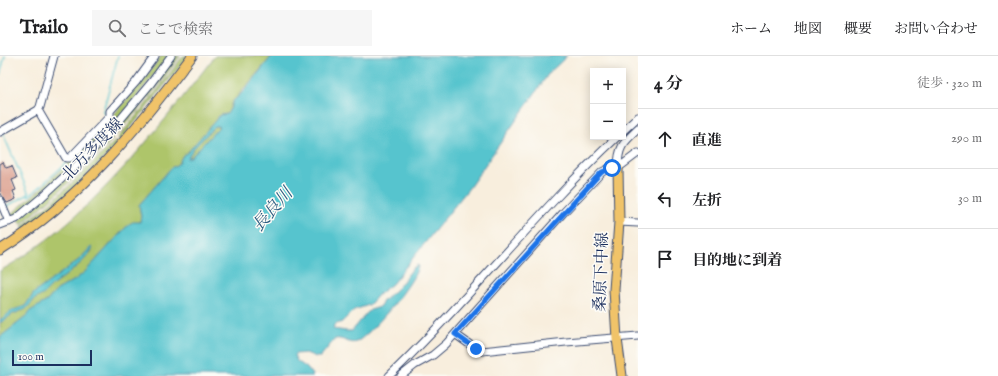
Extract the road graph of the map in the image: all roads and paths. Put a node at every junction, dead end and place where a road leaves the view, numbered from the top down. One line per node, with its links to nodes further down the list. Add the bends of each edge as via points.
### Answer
1 (54, 56): 5 (street)
2 (155, 56): 5 (street, via 110,111 110,116 70,158 66,158)
3 (171, 56): 14 (street, via 109,133 42,198 16,219)
4 (192, 56): 18 (main road, 北方多度線, via 122,144 92,175)
5 (38, 110): 9 (street)
6 (638, 117): 7 (street)
7 (626, 128)
8 (638, 129): 12 (street, via 624,143 618,156)
9 (0, 132)
10 (613, 140): 24 (street)
11 (638, 153): 12 (street)
12 (618, 168): 15 (main road, 桑原下中線); 21 (street, via 608,169 596,178)
13 (0, 200): 14 (street)
14 (8, 222): 17 (street)
15 (619, 222): 16 (street); 23 (main road, 桑原下中線, via 614,290)
16 (638, 223)
17 (0, 225)
18 (13, 242): 19 (street); 20 (main road, 北方多度線)
19 (0, 244)
20 (0, 250)
21 (455, 334): 23 (street, via 482,351); 25 (street, via 433,355)
22 (638, 336): 23 (street)
23 (617, 339): 26 (main road, 桑原下中線)
24 (389, 376)
25 (401, 376)
26 (622, 376)

